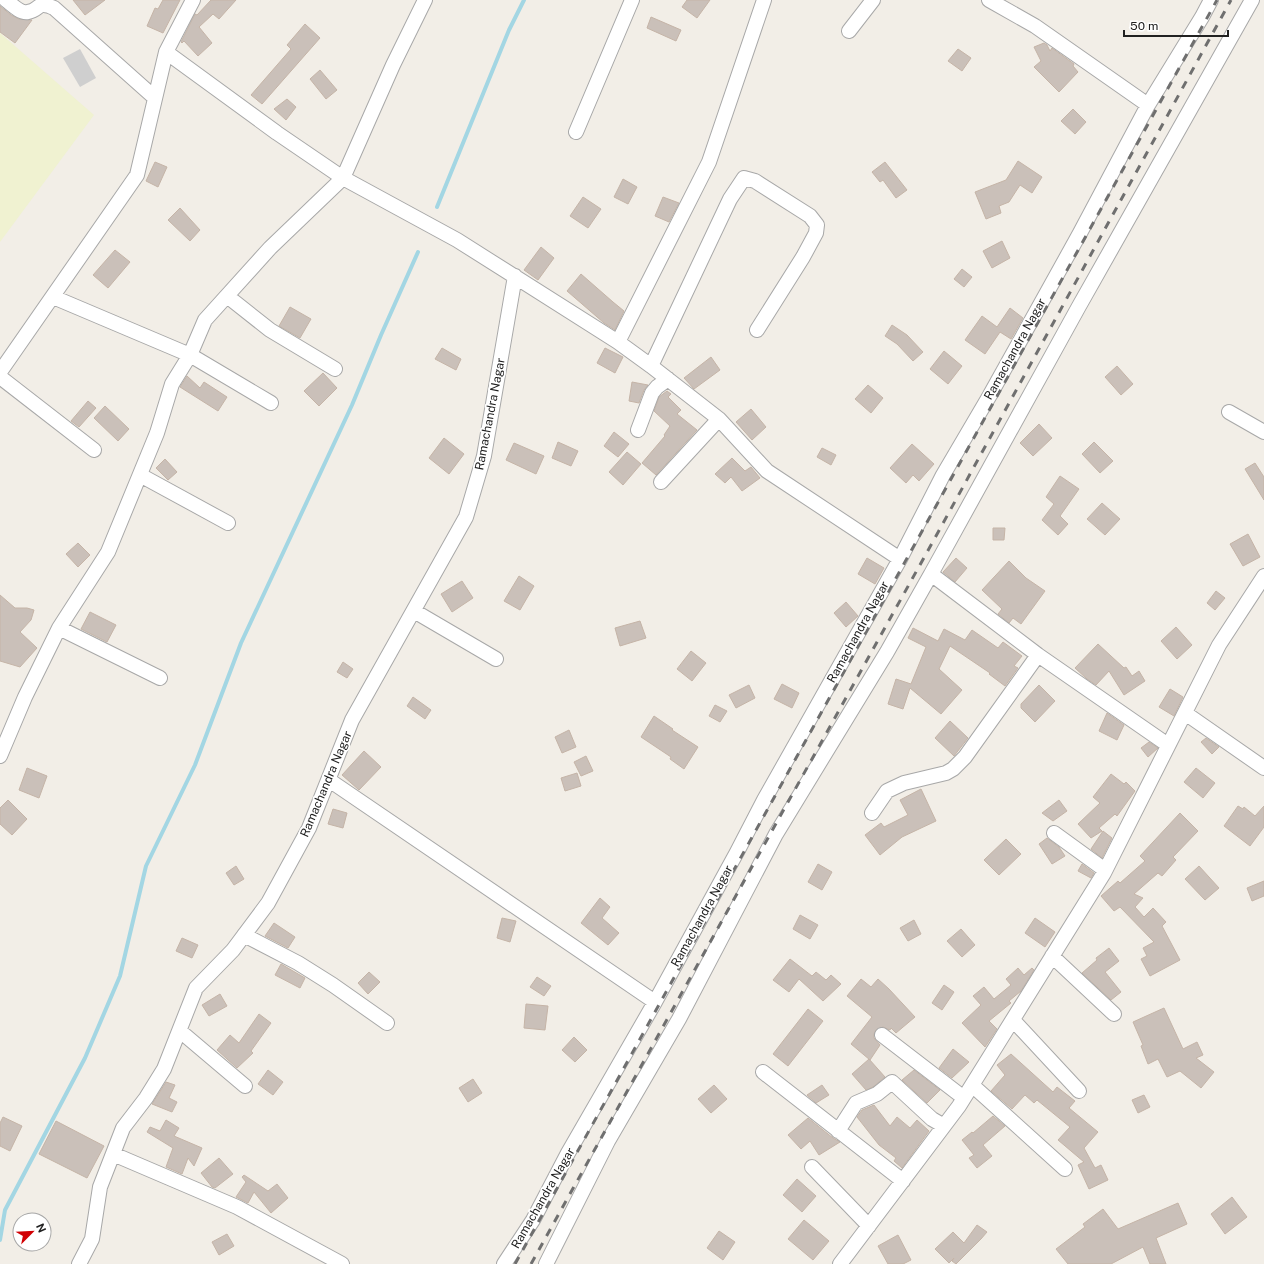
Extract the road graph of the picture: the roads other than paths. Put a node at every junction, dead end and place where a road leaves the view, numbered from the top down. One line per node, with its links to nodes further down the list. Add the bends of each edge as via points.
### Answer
1 (6, 0): 12 (street, via 23,12 40,5 54,8)
2 (193, 0): 11 (street)
3 (425, 0): 15 (street)
4 (632, 0): 14 (street)
5 (764, 0): 20 (street, via 709,162)
6 (873, 0): 10 (street)
7 (989, 0): 13 (street, via 1035,26)
8 (1211, 0): 13 (street, Ramachandra Nagar)
9 (1252, 0): 37 (street)
10 (849, 32)
11 (166, 52): 12 (street); 15 (street)
12 (155, 98): 18 (street, via 136,175)
13 (1148, 105): 36 (street, Ramachandra Nagar, via 1080,233 943,475)
14 (576, 132)
15 (343, 178): 16 (street, via 457,240); 17 (street, via 270,248)
16 (515, 276): 20 (street); 39 (street, Ramachandra Nagar, via 484,456 466,517)
17 (226, 296): 21 (street, via 205,320); 23 (street, via 270,330)
18 (52, 297): 21 (street); 24 (street)
19 (757, 330): 22 (street, via 803,257 816,233 817,225 810,216 756,181 744,178 730,199)
20 (618, 342): 22 (street)
21 (190, 355): 27 (street); 33 (street, via 172,384 157,433)
22 (651, 366): 26 (street)
23 (336, 368)
24 (0, 372)
25 (0, 377): 32 (street)
26 (668, 379): 29 (street); 30 (street, via 652,393)
27 (271, 402)
28 (1229, 412): 31 (street)
29 (718, 419): 34 (street); 36 (street, via 767,471)
30 (638, 430)
31 (1264, 432)
32 (94, 450)
33 (140, 475): 35 (street); 40 (street, via 108,552)
34 (661, 482)
35 (228, 523)
36 (900, 559): 54 (street, Ramachandra Nagar, via 768,793)
37 (931, 574): 41 (street); 75 (street, via 887,652 776,834 679,1019 608,1141)
38 (1264, 576): 44 (street, via 1219,645)
39 (414, 611): 42 (street); 48 (street, Ramachandra Nagar, via 352,720)
40 (59, 628): 43 (street); 46 (street)
41 (1038, 655): 45 (street); 49 (street, via 965,757 953,769 904,783 887,791)
42 (496, 659)
43 (160, 678)
44 (1185, 713): 45 (street); 47 (street)
45 (1168, 745): 51 (street)
46 (0, 756)
47 (1264, 768)
48 (329, 780): 52 (street, Ramachandra Nagar, via 309,828 268,903); 54 (street)
49 (872, 813)
50 (1054, 834): 51 (street)
51 (1106, 870): 53 (street)
52 (244, 935): 57 (street, via 298,963); 58 (street, Ramachandra Nagar, via 196,988)
53 (1052, 956): 55 (street); 56 (street)
54 (655, 1002): 74 (street, Ramachandra Nagar, via 533,1220)
55 (1114, 1014)
56 (1013, 1020): 61 (street); 63 (street)
57 (387, 1023)
58 (180, 1032): 62 (street); 67 (street, Ramachandra Nagar, via 164,1069 123,1128)
59 (882, 1035): 64 (street)
60 (763, 1072): 66 (street)
61 (972, 1085): 64 (street); 69 (street)
62 (245, 1086)
63 (1079, 1091)
64 (964, 1098): 65 (street)
65 (944, 1126): 66 (street, via 932,1119 892,1082 877,1094 856,1103); 70 (street)
66 (838, 1131): 70 (street)
67 (113, 1154): 72 (street, Ramachandra Nagar, via 100,1187 92,1239); 73 (street, via 237,1207)
68 (812, 1167): 71 (street)
69 (1066, 1169)
70 (903, 1181): 71 (street)
71 (869, 1226): 76 (street)
72 (79, 1264)
73 (342, 1264)
74 (504, 1264)
75 (546, 1264)
76 (840, 1264)

